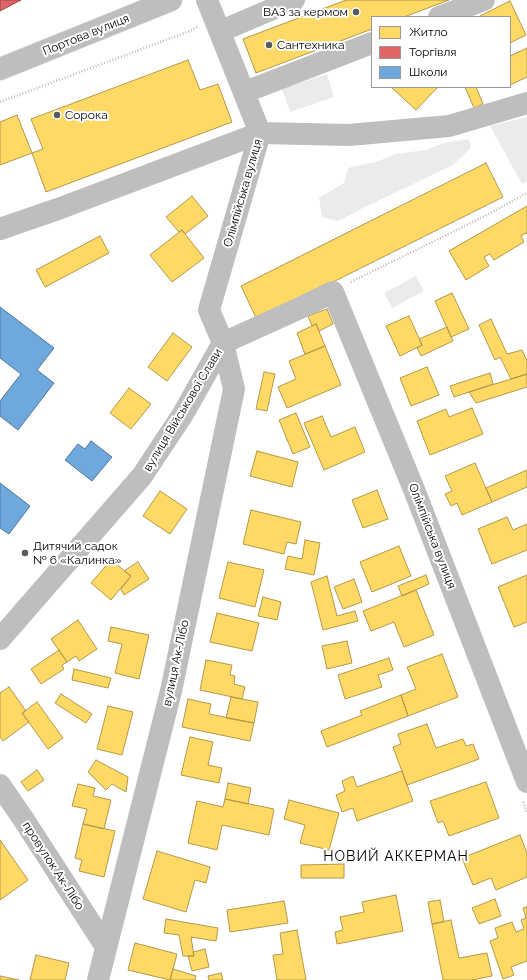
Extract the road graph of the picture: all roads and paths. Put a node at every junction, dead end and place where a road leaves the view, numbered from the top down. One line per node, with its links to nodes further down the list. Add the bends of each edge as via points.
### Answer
1 (171, 0): 7 (street, Портова вулиця)
2 (294, 0): 4 (street)
3 (484, 0): 5 (street)
4 (214, 16): 8 (street, Олімпійська вулиця); 9 (path, via 190,31)
5 (442, 16)
6 (371, 43): 8 (street)
7 (0, 69)
8 (245, 92): 11 (street, Олімпійська вулиця)
9 (0, 102)
10 (527, 103): 11 (street, via 449,126 349,135)
11 (260, 133): 13 (street); 15 (street, Олімпійська вулиця, via 209,310)
12 (527, 193): 14 (path)
13 (0, 229)
14 (333, 292): 15 (street); 17 (street, Олімпійська вулиця, via 415,492)
15 (223, 344): 16 (street, вулиця Військової Слави, via 183,414 142,476); 19 (street, вулиця Ак-Лібо, via 234,389 171,691)
16 (0, 639)
17 (527, 782)
18 (0, 785): 19 (street, провулок Ак-Лібо)
19 (106, 947): 20 (street, вулиця Ак-Лібо)
20 (98, 980)

